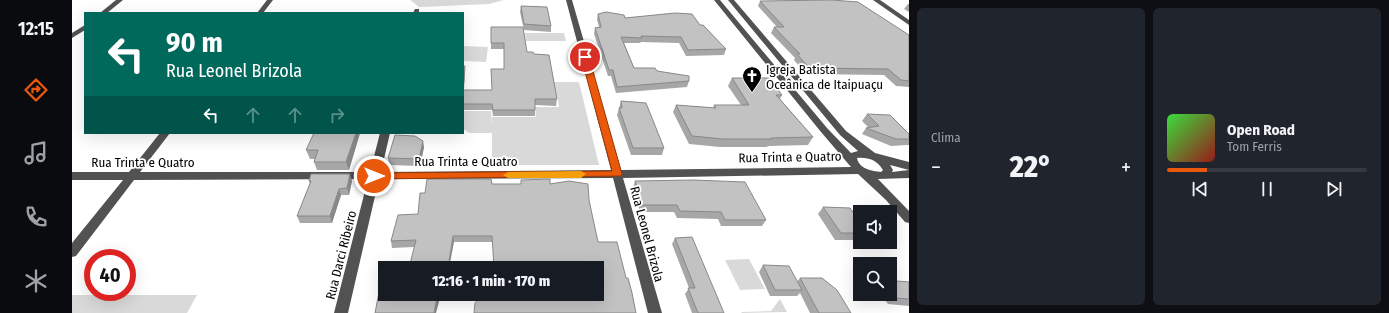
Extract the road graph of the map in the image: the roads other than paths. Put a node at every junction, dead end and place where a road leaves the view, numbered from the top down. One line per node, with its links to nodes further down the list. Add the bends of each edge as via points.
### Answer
1 (120, 0): 7 (street)
2 (270, 0): 8 (street)
3 (569, 0): 18 (street, Rua Leonel Brizola)
4 (717, 0): 15 (street, via 824,130)
5 (731, 0): 14 (street, via 843,132 860,148)
6 (876, 0): 9 (street)
7 (104, 12)
8 (261, 12)
9 (909, 24)
10 (84, 28): 11 (street)
11 (72, 36)
12 (165, 134): 22 (street)
13 (385, 134): 23 (street, Rua Darci Ribeiro)
14 (875, 157): 15 (street, via 857,154); 16 (street); 20 (street, via 887,166 888,170)
15 (852, 160): 17 (street, via 854,165)
16 (909, 166)
17 (863, 171): 18 (street, Rua Trinta e Quatro); 20 (street, Rua Trinta e Quatro); 24 (street)
18 (617, 174): 23 (street, Rua Trinta e Quatro); 28 (street, Rua Leonel Brizola)
19 (909, 174): 20 (street, Rua Trinta e Quatro)
20 (883, 175): 24 (street)
21 (72, 176): 22 (street, Rua Trinta e Quatro)
22 (132, 176): 23 (street, Rua Trinta e Quatro); 26 (street)
23 (374, 176): 27 (street, Rua Darci Ribeiro)
24 (890, 197): 25 (street)
25 (909, 219)
26 (72, 252)
27 (341, 313)
28 (655, 313)

